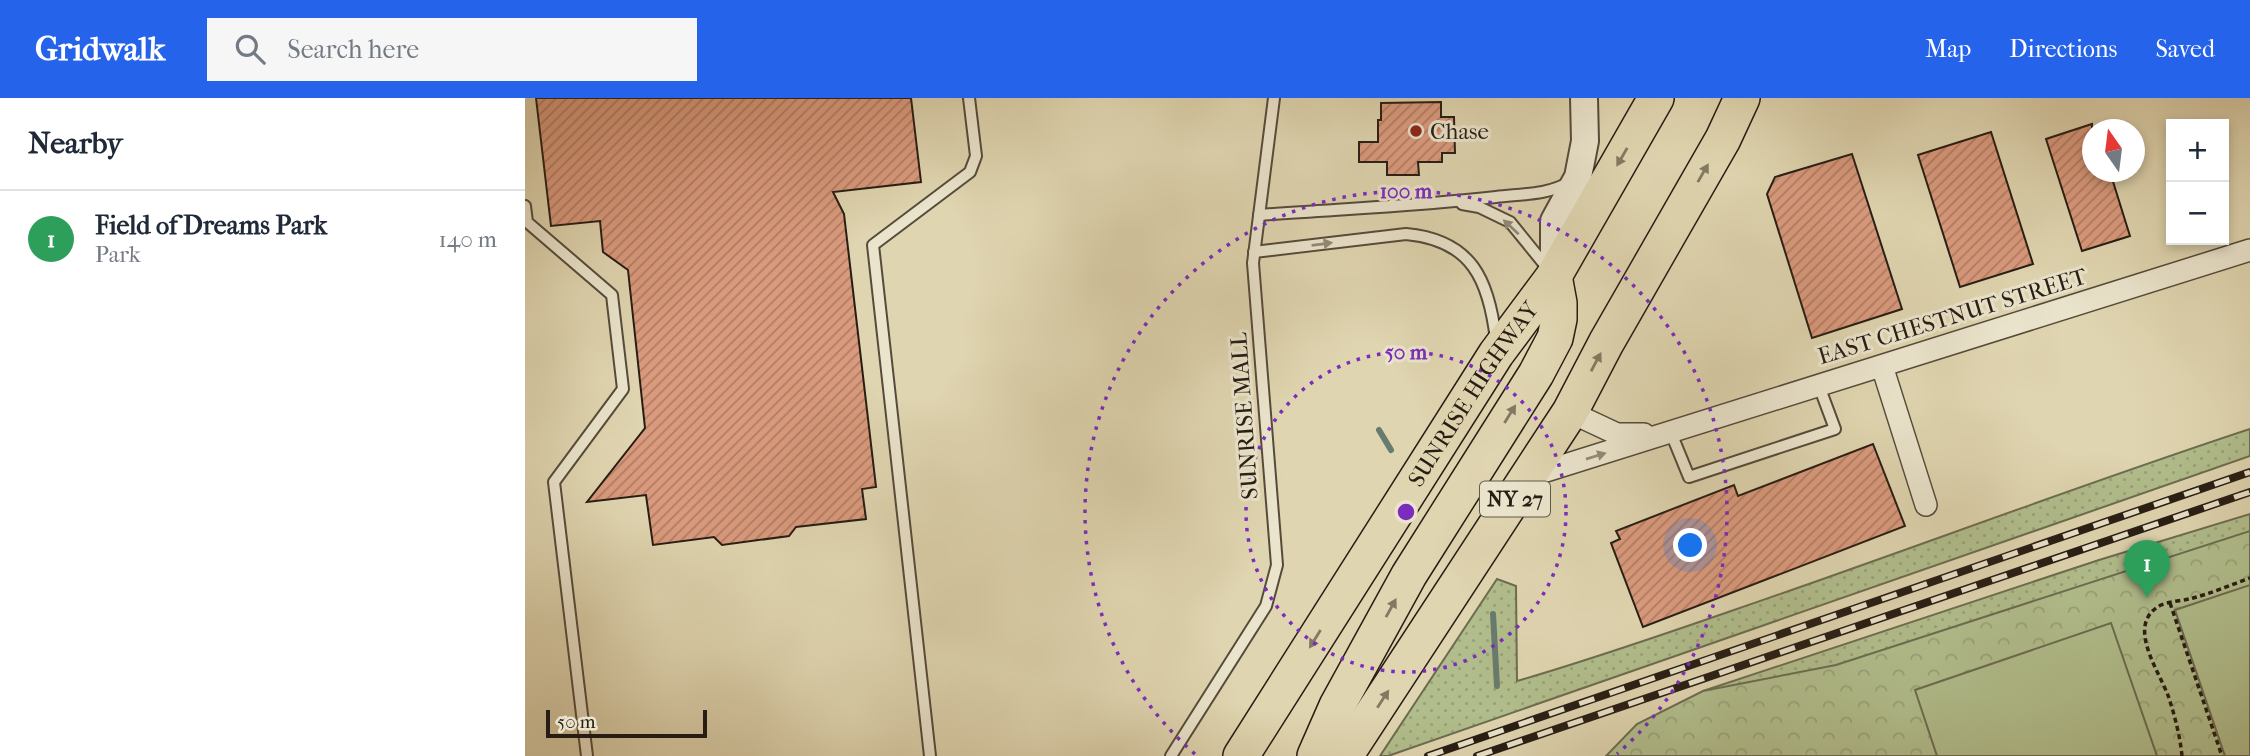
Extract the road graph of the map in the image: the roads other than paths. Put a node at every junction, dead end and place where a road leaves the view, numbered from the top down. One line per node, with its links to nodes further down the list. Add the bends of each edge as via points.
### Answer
1 (969, 98): 21 (lane, via 977,156 970,172 873,244)
2 (1274, 98): 9 (lane, SUNRISE MALL)
3 (1584, 98): 6 (street, via 1585,141)
4 (1656, 98): 12 (highway, SUNRISE HIGHWAY, one-way to 12)
5 (1742, 98): 16 (highway, NY 27, one-way to 5)
6 (1577, 177): 7 (lane, via 1560,188); 12 (street, via 1554,221)
7 (1453, 202): 9 (lane); 12 (lane, one-way to 7, via 1510,222 1479,207)
8 (525, 206): 20 (lane, via 527,222 612,295 623,389 554,482)
9 (1259, 215): 11 (lane, SUNRISE MALL)
10 (2250, 250): 14 (street, EAST CHESTNUT STREET)
11 (1254, 257): 13 (lane, one-way to 13, via 1406,234 1442,241 1470,261 1482,280); 22 (lane, SUNRISE MALL, via 1276,565 1266,606)
12 (1554, 276): 13 (highway, SUNRISE HIGHWAY); 24 (highway, one-way to 12, via 1337,706 1409,575 1555,338 1559,303)
13 (1496, 354): 23 (highway, SUNRISE HIGHWAY, one-way to 23)
14 (1882, 366): 15 (street, EAST CHESTNUT STREET); 19 (street)
15 (1819, 386): 17 (street, EAST CHESTNUT STREET); 17 (lane, via 1835,429 1689,477)
16 (1570, 412): 17 (street, EAST CHESTNUT STREET, via 1618,434); 18 (highway, NY 27)
17 (1671, 433): 18 (street, EAST CHESTNUT STREET, one-way to 17)
18 (1530, 475): 25 (highway, NY 27, one-way to 18)
19 (1926, 505)
20 (587, 756)
21 (930, 756)
22 (1171, 756)
23 (1241, 756)
24 (1315, 756)
25 (1345, 756)

